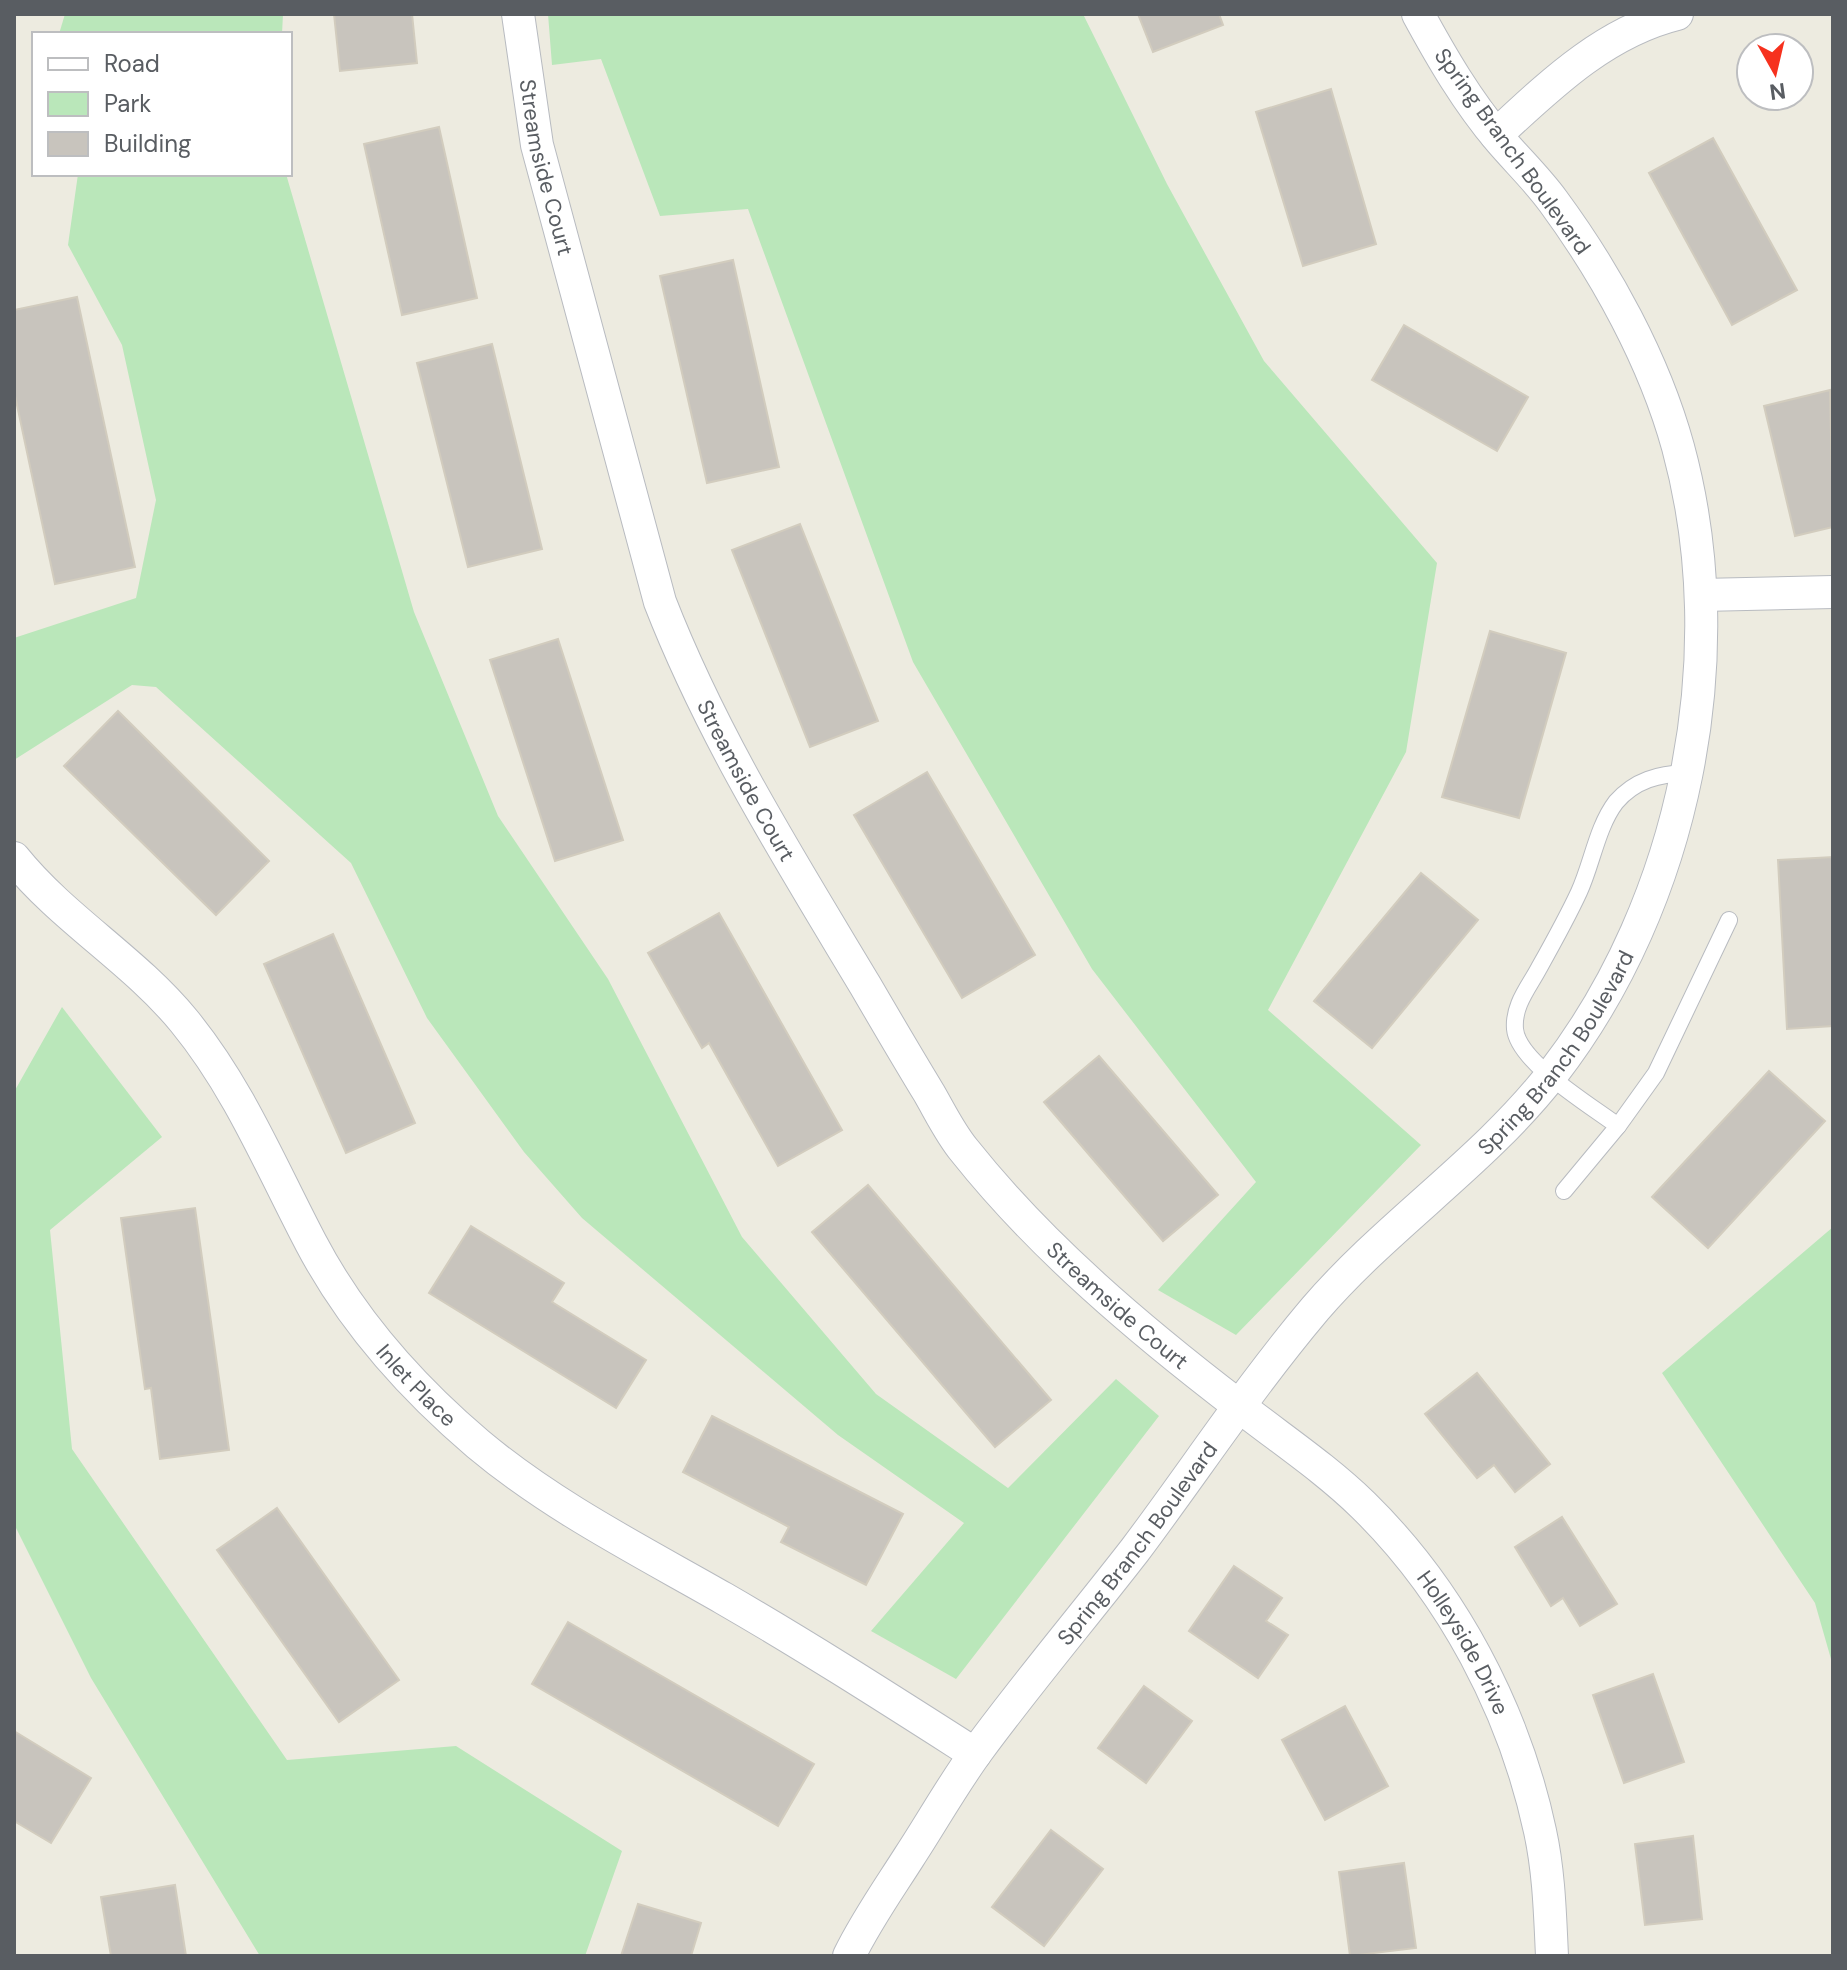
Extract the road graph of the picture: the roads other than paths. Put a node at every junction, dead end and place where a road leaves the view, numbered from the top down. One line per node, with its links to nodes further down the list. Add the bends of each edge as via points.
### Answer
1 (518, 14): 13 (street, Streamside Court, via 537,145 660,602 739,774 962,1148 1124,1313)
2 (1418, 14): 4 (street, Spring Branch Boulevard, via 1445,64)
3 (1677, 14): 4 (street, via 1611,42 1561,75)
4 (1496, 135): 6 (street, Spring Branch Boulevard, via 1551,198 1600,272 1641,349 1678,448)
5 (1833, 592): 6 (street)
6 (1701, 595): 7 (street, Spring Branch Boulevard, via 1700,670)
7 (1686, 773): 10 (street, Spring Branch Boulevard, via 1665,853 1633,936 1592,1016); 10 (lane, via 1660,774 1635,785 1616,803 1579,892 1517,1005 1515,1028 1521,1049 1535,1066)
8 (14, 858): 14 (street, Inlet Place, via 184,1020 227,1079 351,1309 397,1368 477,1443 543,1494 764,1622)
9 (1729, 920): 11 (lane, via 1656,1073)
10 (1551, 1074): 11 (lane); 13 (street, Spring Branch Boulevard, via 1492,1141 1398,1223 1315,1310)
11 (1618, 1126): 12 (lane)
12 (1564, 1191)
13 (1238, 1406): 14 (street, Spring Branch Boulevard, via 1137,1547); 16 (street, Holleyside Drive, via 1364,1506 1415,1563 1459,1627 1495,1695 1522,1763 1545,1862)
14 (975, 1754): 15 (street, Spring Branch Boulevard)
15 (849, 1956)
16 (1552, 1956)

